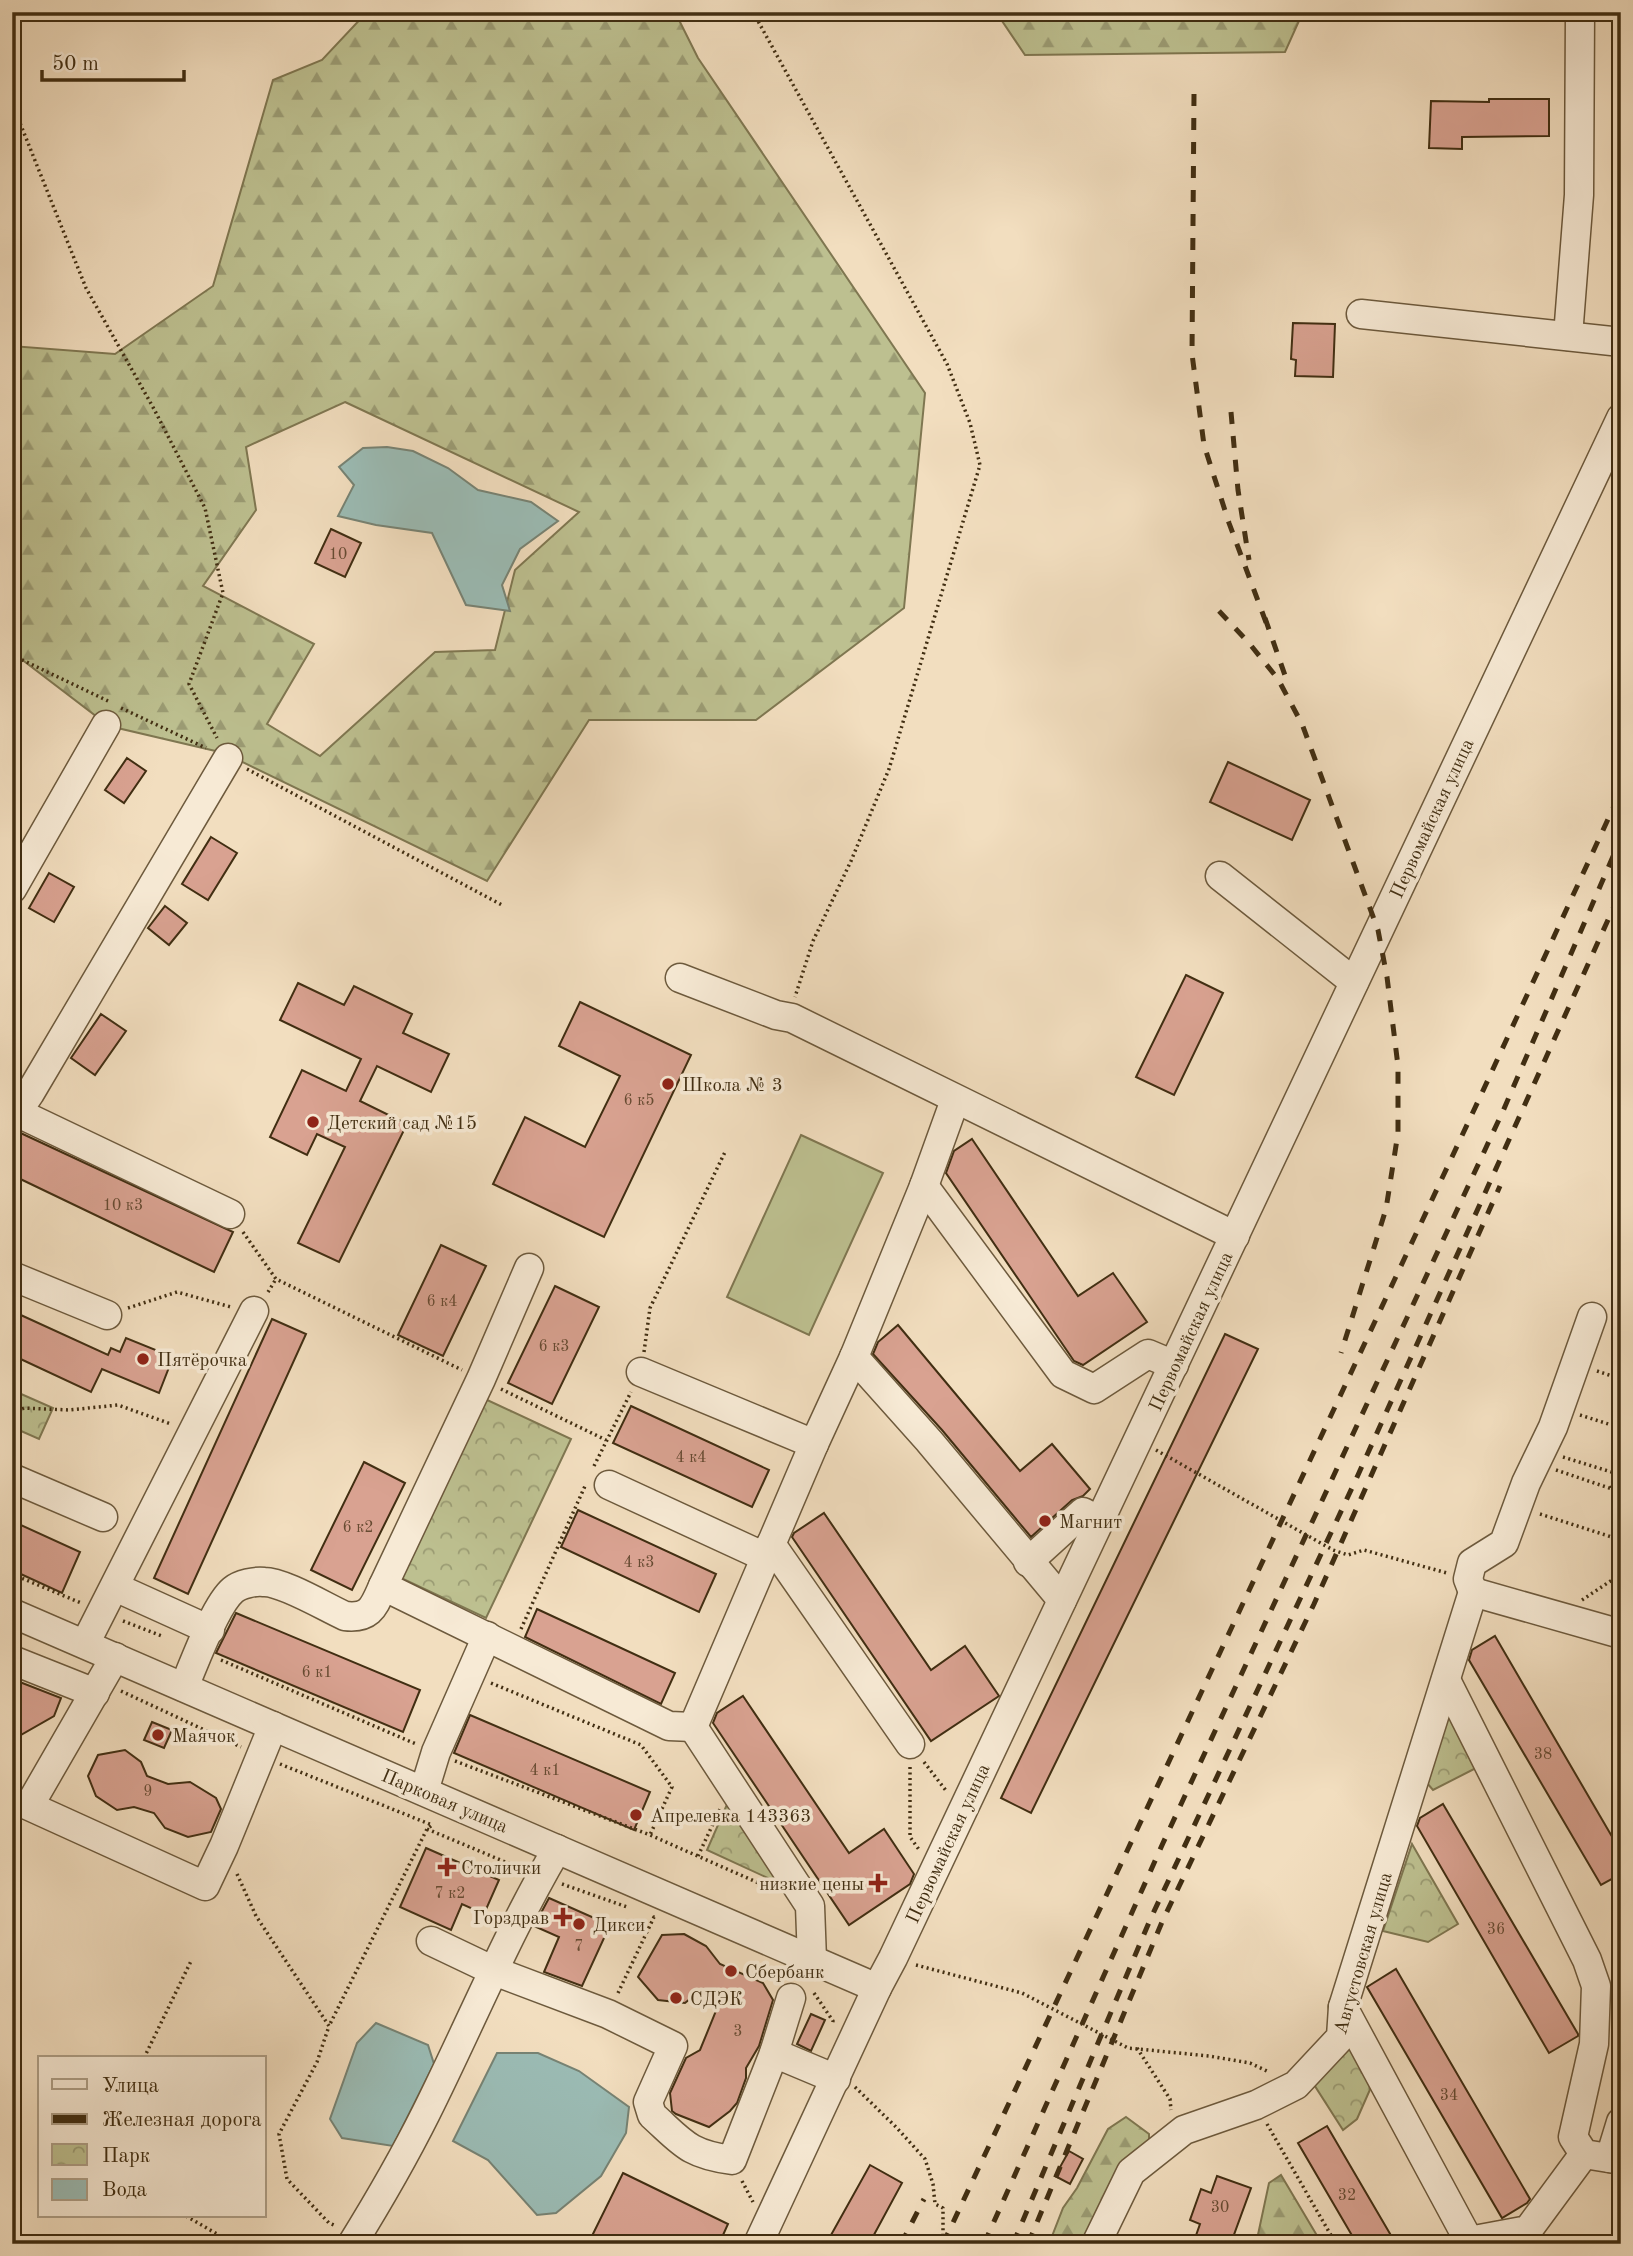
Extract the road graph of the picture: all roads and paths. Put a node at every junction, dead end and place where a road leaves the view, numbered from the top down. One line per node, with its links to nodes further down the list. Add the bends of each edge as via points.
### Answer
1 (753, 12): 16 (path, via 947,364 970,423 980,465 889,769 813,942 796,988)
2 (1580, 12): 5 (street, via 1579,195)
3 (12, 103): 10 (path, via 86,288 205,508 223,593 189,684)
4 (1361, 314): 5 (street)
5 (1568, 336): 6 (street)
6 (1621, 342)
7 (1621, 418): 15 (street, Первомайская улица)
8 (12, 655): 9 (path)
9 (111, 711): 10 (path); 12 (street)
10 (228, 758): 13 (path); 18 (street)
11 (1220, 876): 15 (street)
12 (12, 889)
13 (502, 905)
14 (680, 978): 16 (street)
15 (1354, 982): 22 (street, Первомайская улица)
16 (792, 1018): 17 (street)
17 (955, 1100): 20 (street); 22 (street)
18 (15, 1111): 21 (street)
19 (725, 1152): 30 (path, via 650,1308)
20 (924, 1186): 28 (street); 29 (street, via 1063,1374 1094,1389 1148,1354)
21 (230, 1214): 31 (path, via 276,1279)
22 (1235, 1236): 29 (street, Первомайская улица)
23 (529, 1268): 31 (street)
24 (12, 1276): 26 (street)
25 (254, 1311): 26 (path, via 177,1292); 35 (street)
26 (107, 1315)
27 (1592, 1317): 32 (street)
28 (854, 1357): 37 (street); 50 (street)
29 (1174, 1365): 38 (street, Первомайская улица)
30 (641, 1372): 36 (path); 37 (street)
31 (481, 1379): 36 (path); 56 (street)
32 (1559, 1408): 34 (path); 39 (street)
33 (12, 1413): 35 (path, via 24,1408 118,1405)
34 (1621, 1429)
35 (193, 1432): 57 (street)
36 (606, 1440): 42 (path)
37 (814, 1444): 49 (street)
38 (1136, 1445): 47 (street, Первомайская улица); 55 (path, via 1161,1451 1333,1549 1348,1555 1364,1550)
39 (1539, 1457): 40 (path); 43 (path); 45 (street)
40 (1618, 1474): 43 (path)
41 (12, 1478): 46 (street)
42 (596, 1479): 49 (street); 67 (path)
43 (1611, 1488): 44 (path)
44 (1621, 1492)
45 (1517, 1507): 48 (path); 55 (street, via 1504,1543 1472,1563)
46 (103, 1517)
47 (1100, 1521): 50 (street, via 1083,1512); 58 (street, Первомайская улица)
48 (1621, 1541)
49 (768, 1551): 75 (street); 76 (street)
50 (1028, 1562): 58 (street)
51 (12, 1574): 60 (path)
52 (1621, 1574): 53 (path)
53 (1612, 1580): 54 (path); 59 (path)
54 (1621, 1582)
55 (1470, 1585): 62 (street); 71 (street, Августовская улица)
56 (383, 1586): 64 (street); 65 (street, via 372,1610 355,1617 265,1581 236,1587 224,1599)
57 (115, 1587): 60 (street); 65 (street)
58 (1062, 1600): 82 (street, Первомайская улица)
59 (1580, 1602)
60 (100, 1612): 63 (path); 66 (street)
61 (12, 1613): 66 (street, Парковая улица)
62 (1621, 1634)
63 (162, 1636)
64 (487, 1636): 67 (street); 70 (street)
65 (204, 1640): 73 (street); 77 (path)
66 (85, 1644): 68 (street, Парковая улица)
67 (511, 1650): 75 (street, via 668,1726)
68 (115, 1657): 72 (street); 73 (street, Парковая улица)
69 (12, 1660): 72 (street)
70 (470, 1674): 77 (street); 83 (path, via 641,1745 673,1787)
71 (1446, 1679): 97 (street, Августовская улица); 109 (street, via 1596,1986 1594,2045 1573,2137)
72 (98, 1687): 78 (path); 81 (street)
73 (184, 1687): 74 (street, Парковая улица)
74 (273, 1726): 78 (street); 80 (street, Парковая улица)
75 (693, 1727): 79 (street)
76 (911, 1744): 82 (path); 87 (path, via 910,1837)
77 (436, 1752): 80 (street); 83 (path)
78 (262, 1757): 84 (street); 99 (path, via 432,1825)
79 (732, 1785): 86 (path); 93 (street, via 810,1906)
80 (424, 1791): 85 (street, Парковая улица)
81 (21, 1802): 84 (street, via 205,1886)
82 (962, 1812): 87 (street, Первомайская улица)
83 (650, 1835): 86 (path)
84 (224, 1846): 99 (path, via 256,1916)
85 (558, 1849): 93 (street, Парковая улица); 94 (street)
86 (698, 1856): 88 (path)
87 (934, 1870): 91 (street, Первомайская улица)
88 (772, 1889)
89 (666, 1922): 98 (path, via 654,1917)
90 (431, 1941): 94 (street)
91 (893, 1958): 95 (street, Первомайская улица); 101 (path, via 1022,1993 1128,2048)
92 (191, 1959): 103 (path)
93 (812, 1960): 95 (street, Парковая улица)
94 (494, 1971): 98 (street); 111 (street, via 425,2115)
95 (877, 1988): 104 (street, Первомайская улица)
96 (801, 1993): 100 (path, via 833,2021); 102 (street)
97 (1343, 2007): 105 (street, Августовская улица, via 1341,2037); 112 (street)
98 (608, 2014): 102 (street, via 673,2046 649,2109 685,2145 714,2158 732,2160)
99 (329, 2026): 111 (path, via 317,2062 279,2134 287,2179 329,2223)
100 (829, 2034)
101 (1137, 2048): 105 (path, via 1250,2063); 108 (path, via 1170,2099)
102 (774, 2053): 104 (street)
103 (145, 2056)
104 (836, 2079): 114 (street, Первомайская улица); 115 (path, via 853,2085 925,2159 935,2204 943,2208)
105 (1296, 2085): 106 (street, Августовская улица)
106 (1256, 2105): 108 (street, Августовская улица, via 1184,2130); 117 (path)
107 (1621, 2122): 109 (street)
108 (1173, 2139): 116 (street, Августовская улица, via 1131,2172)
109 (1605, 2157): 112 (street, via 1528,2230)
110 (189, 2218): 113 (path)
111 (355, 2239)
112 (1469, 2242)
113 (234, 2244)
114 (758, 2244)
115 (943, 2244)
116 (1096, 2244)
117 (1336, 2244)

